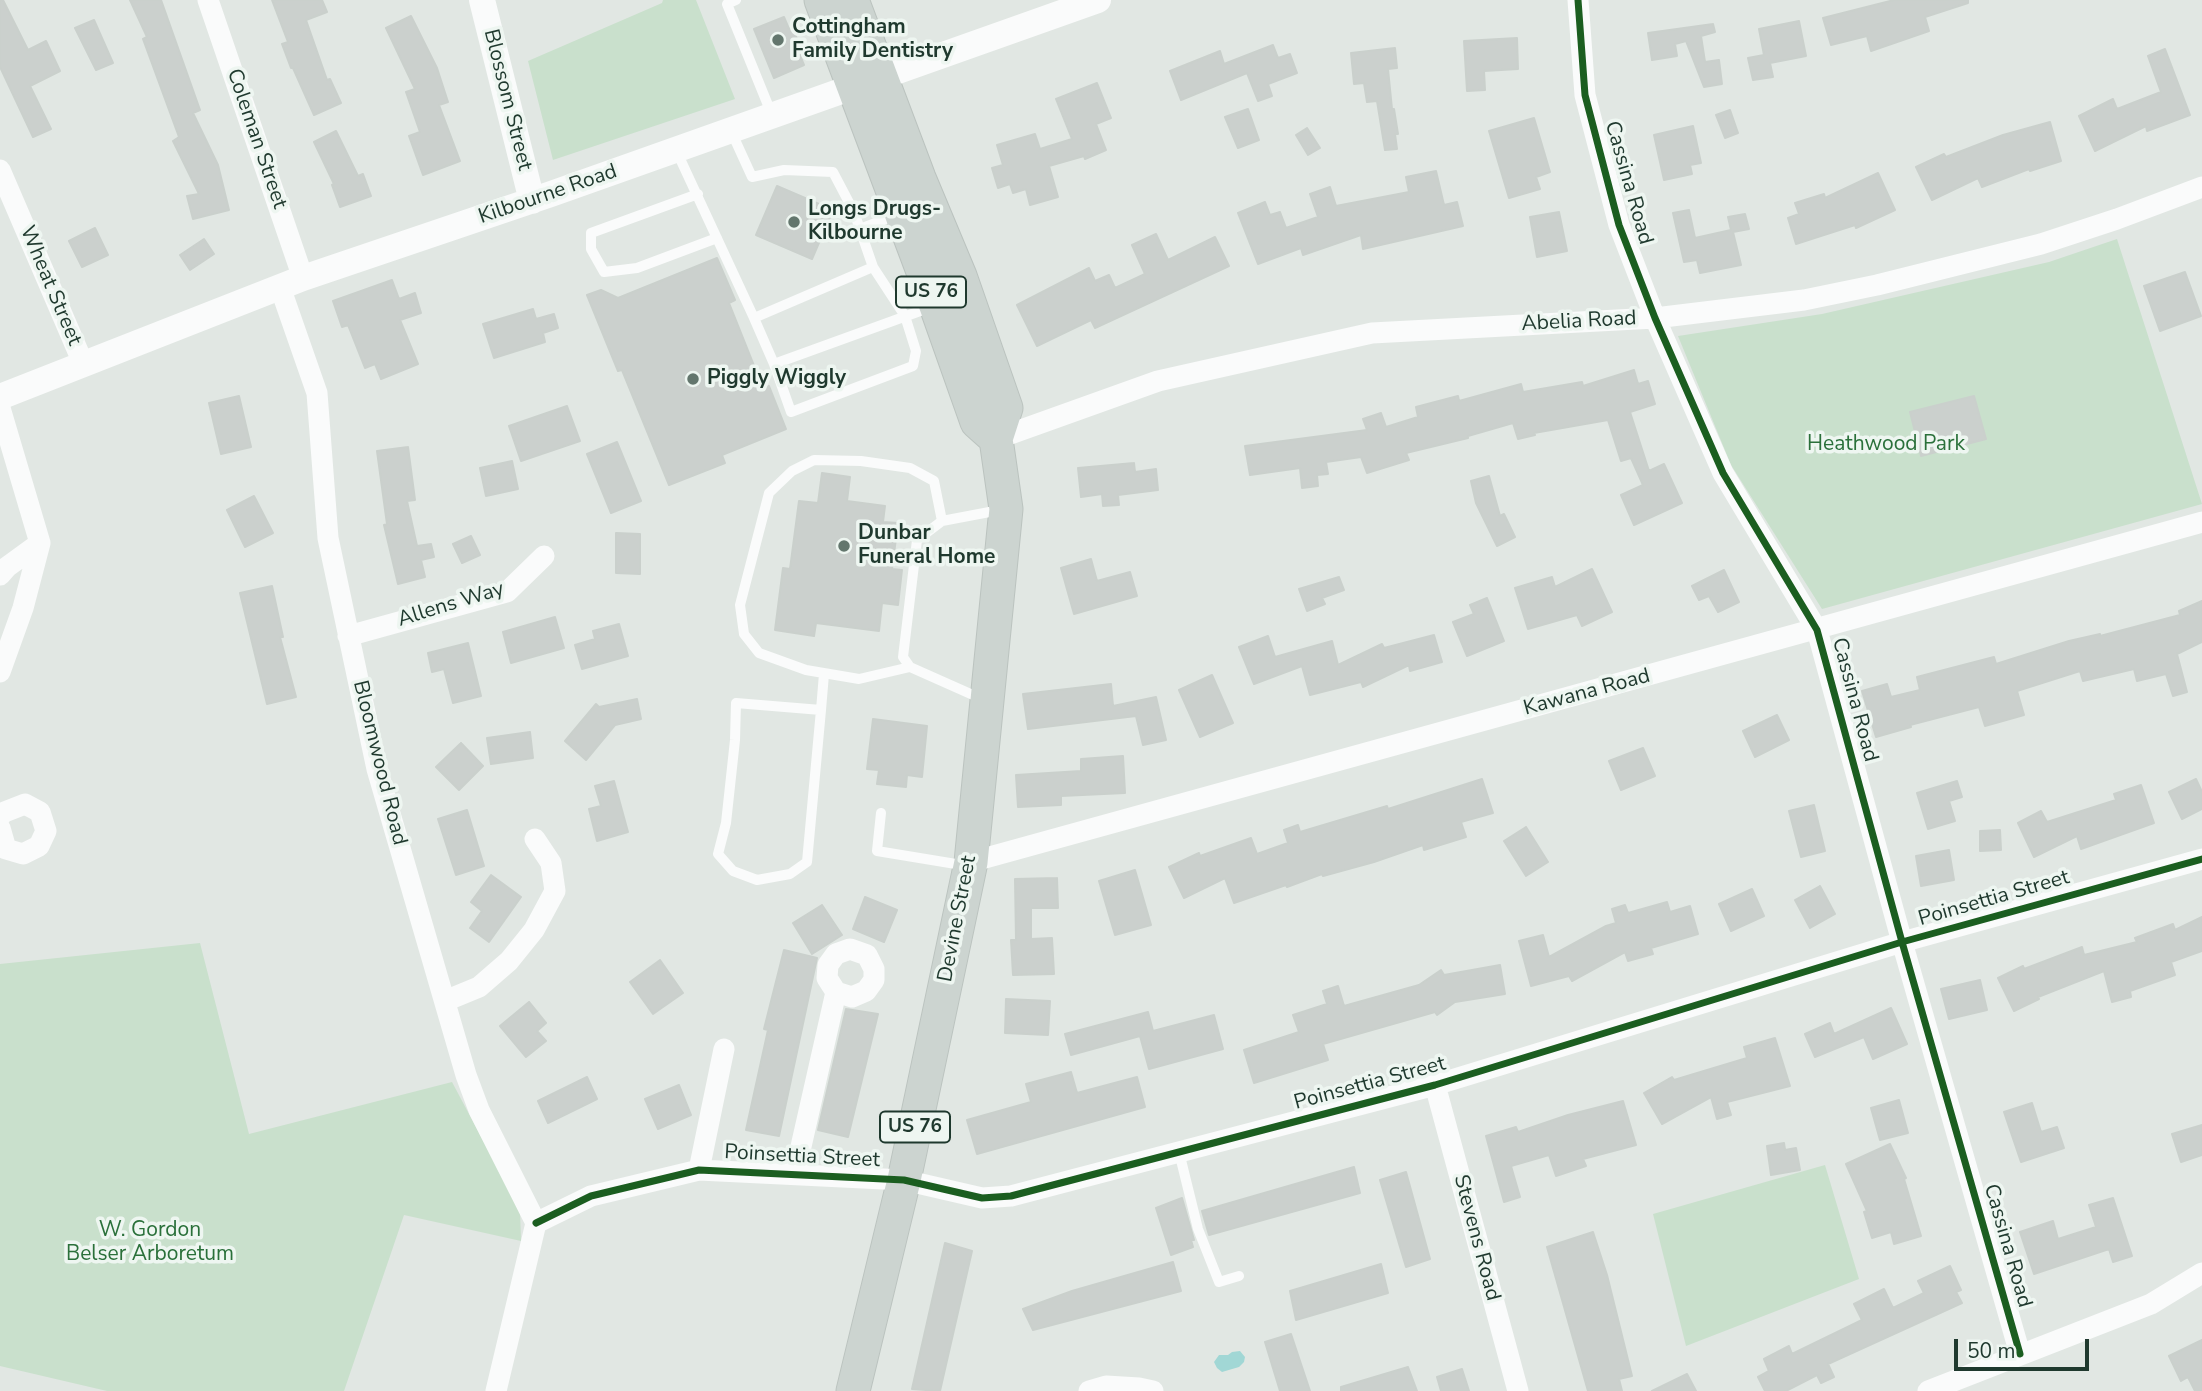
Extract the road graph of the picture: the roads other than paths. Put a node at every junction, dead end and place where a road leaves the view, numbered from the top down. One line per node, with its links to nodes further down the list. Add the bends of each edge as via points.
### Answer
1 (208, 0): 20 (street, Coleman Street)
2 (482, 0): 15 (street, Blossom Street)
3 (736, 0): 9 (lane, via 727,4)
4 (821, 0): 8 (main road, Devine Street / US 76)
5 (852, 0): 8 (main road, Devine Street / US 76)
6 (1098, 0): 8 (street, Kilbourne Road)
7 (1578, 0): 24 (street, Cassina Road, via 1585,95 1619,225)
8 (867, 83): 9 (street, Kilbourne Road); 16 (main road, Devine Street / US 76); 21 (main road, Devine Street / US 76)
9 (773, 117): 10 (street, Kilbourne Road)
10 (731, 131): 11 (street, Kilbourne Road); 17 (lane, via 752,177 784,170 832,172)
11 (677, 150): 14 (lane); 15 (street, Kilbourne Road)
12 (0, 170): 25 (street, Wheat Street)
13 (2202, 187): 24 (street, Abelia Road, via 2041,244 1877,285 1804,300)
14 (698, 194): 18 (lane); 18 (lane, via 591,233 591,249 604,272 637,268)
15 (532, 201): 20 (street, Kilbourne Road)
16 (902, 212): 17 (lane); 21 (main road, Devine Street / US 76)
17 (860, 229): 19 (lane)
18 (717, 238): 23 (lane)
19 (873, 267): 22 (lane); 23 (lane)
20 (292, 282): 25 (street, Kilbourne Road); 37 (street, Bloomwood Road, via 317,393 328,538)
21 (952, 301): 22 (lane); 29 (main road, Devine Street / US 76, via 1006,408)
22 (905, 316): 26 (lane); 26 (lane, via 916,351 913,366 791,412)
23 (754, 318): 26 (lane)
24 (1655, 318): 29 (street, Abelia Road, via 1372,333 1158,381); 36 (street, Cassina Road, via 1723,473)
25 (83, 363): 27 (street, Kilbourne Road)
26 (774, 364)
27 (0, 397)
28 (0, 408): 33 (street)
29 (996, 439): 30 (main road, Devine Street / US 76)
30 (1006, 509): 31 (lane); 41 (main road, Devine Street / US 76)
31 (942, 521): 39 (lane, via 917,540 903,657); 40 (lane, via 934,481 910,468 814,460 792,471 769,493 740,605 744,634 759,653)
32 (2202, 522): 36 (street, Kawana Road)
33 (40, 543): 35 (street); 38 (street, via 23,608)
34 (544, 556): 37 (street, Allens Way, via 507,592)
35 (0, 575)
36 (1816, 631): 46 (street, Kawana Road); 47 (street, Cassina Road)
37 (348, 635): 49 (street, Bloomwood Road, via 377,769)
38 (1, 663)
39 (909, 667): 40 (lane, via 859,679); 41 (lane)
40 (824, 674): 42 (lane)
41 (987, 701): 46 (main road, Devine Street / US 76)
42 (821, 710): 42 (lane, via 807,862 790,874 757,880 733,870 718,854 726,823 736,703)
43 (881, 813): 46 (lane, via 877,852)
44 (535, 839): 49 (street, via 551,863 555,891 534,930 509,961 479,987)
45 (2202, 859): 47 (street, Poinsettia Street)
46 (971, 864): 55 (main road, Devine Street / US 76)
47 (1902, 942): 51 (street, Poinsettia Street); 59 (street, Cassina Road)
48 (836, 992): 54 (street)
49 (445, 1001): 56 (street, Bloomwood Road, via 479,1110)
50 (724, 1049): 53 (street)
51 (1435, 1085): 52 (street, Poinsettia Street); 64 (street, Stevens Road)
52 (1179, 1152): 55 (street, Poinsettia Street, via 1011,1196 982,1198); 58 (lane, via 1198,1229 1219,1282)
53 (699, 1170): 54 (street, Poinsettia Street); 56 (street, Poinsettia Street, via 590,1196)
54 (794, 1173): 55 (street, Poinsettia Street)
55 (904, 1180): 61 (main road, Devine Street / US 76)
56 (536, 1223): 60 (street)
57 (2202, 1273): 59 (street, via 2151,1304)
58 (1239, 1276)
59 (2020, 1354): 65 (street)
60 (496, 1391)
61 (853, 1391)
62 (1089, 1391): 63 (street, via 1106,1386)
63 (1153, 1391)
64 (1518, 1391)
65 (1928, 1391)

